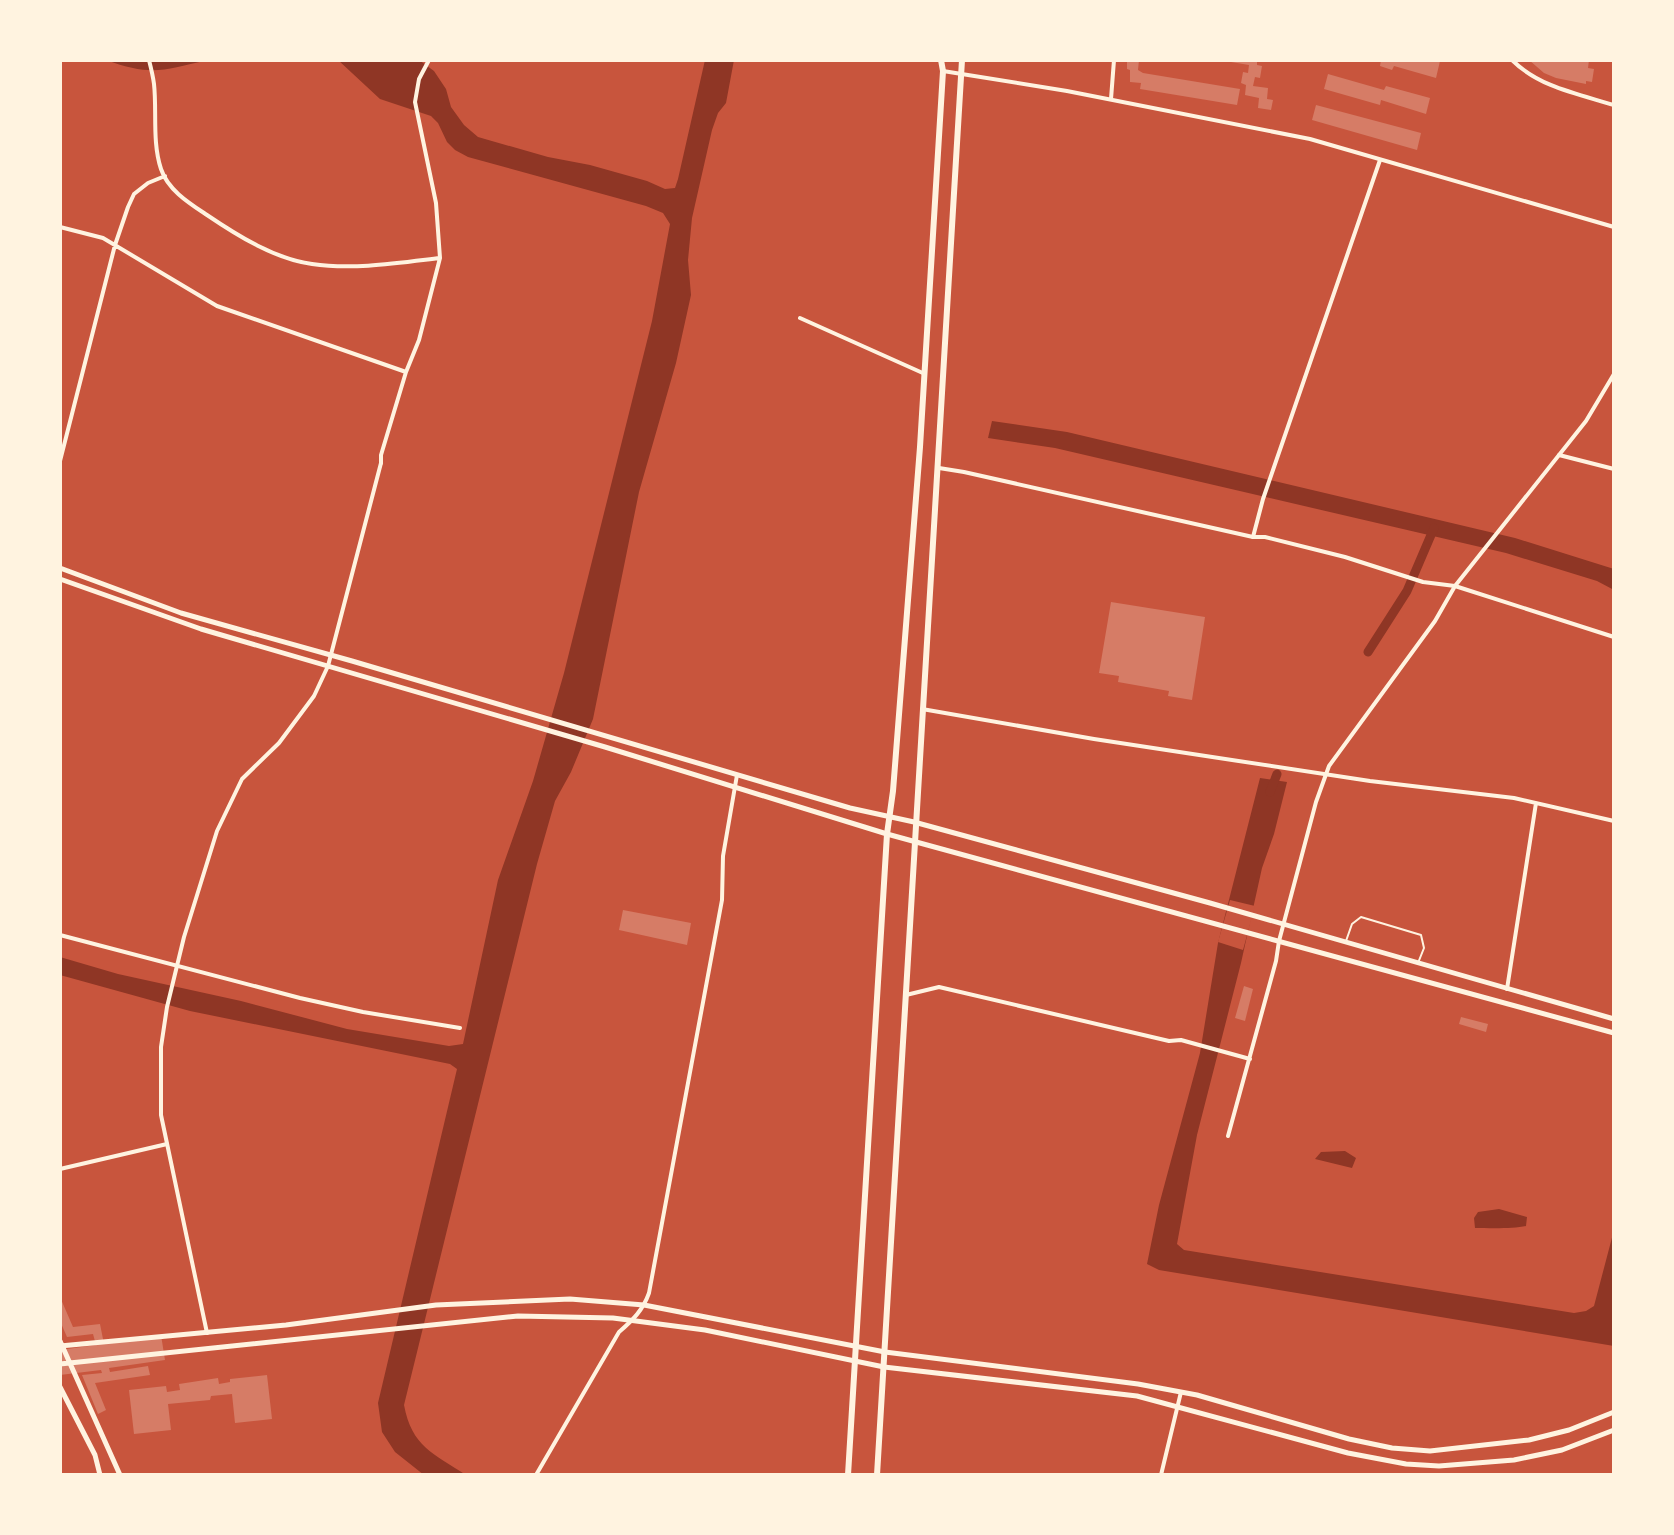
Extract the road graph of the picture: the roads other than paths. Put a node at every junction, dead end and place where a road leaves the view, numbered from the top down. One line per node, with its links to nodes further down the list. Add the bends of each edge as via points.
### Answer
1 (149, 60): 12 (street)
2 (429, 60): 16 (street, via 415,102 436,203)
3 (941, 60): 7 (main road)
4 (962, 60): 8 (main road)
5 (1114, 60): 9 (street)
6 (1512, 60): 10 (street, via 1540,81)
7 (943, 71): 8 (street); 19 (main road)
8 (962, 74): 9 (street); 23 (main road)
9 (1111, 99): 11 (street, via 1310,139)
10 (1614, 105)
11 (1380, 160): 14 (street); 25 (street)
12 (165, 176): 15 (street, via 134,194); 16 (street, via 185,200 210,217 286,258 345,266)
13 (60, 227): 15 (street)
14 (1614, 227)
15 (115, 245): 18 (street, via 217,306); 22 (street)
16 (440, 258): 18 (street)
17 (800, 318): 19 (street)
18 (406, 372): 30 (street)
19 (925, 374): 37 (main road)
20 (1614, 374): 21 (street)
21 (1559, 455): 24 (street); 28 (street)
22 (60, 461)
23 (936, 468): 25 (street); 32 (main road)
24 (1614, 469)
25 (1253, 537): 28 (street)
26 (60, 568): 30 (main road, via 181,613)
27 (60, 579): 31 (main road, via 153,614)
28 (1455, 586): 29 (street); 33 (street)
29 (1614, 637)
30 (331, 656): 31 (street); 34 (main road)
31 (328, 666): 35 (main road); 47 (street, via 297,720 242,779 217,831)
32 (921, 709): 33 (street); 39 (main road)
33 (1325, 774): 36 (street); 42 (street)
34 (737, 775): 35 (street); 37 (main road)
35 (734, 787): 40 (main road); 57 (street, via 722,900)
36 (1536, 803): 38 (street); 48 (street)
37 (890, 816): 39 (main road); 40 (main road)
38 (1614, 821)
39 (914, 822): 41 (main road); 42 (main road)
40 (887, 834): 41 (main road); 61 (main road)
41 (913, 841): 44 (main road); 49 (main road)
42 (1283, 924): 44 (street); 45 (main road)
43 (60, 935): 47 (street)
44 (1279, 941): 52 (main road); 53 (street)
45 (1345, 942): 46 (main road); 46 (lane, via 1361,917 1421,935 1424,948)
46 (1418, 964): 48 (main road)
47 (178, 965): 51 (street, via 338,1006); 55 (street, via 167,1007 159,1084)
48 (1507, 989): 50 (main road)
49 (905, 995): 53 (street, via 939,987); 62 (main road)
50 (1614, 1019)
51 (460, 1028)
52 (1614, 1033)
53 (1250, 1059): 54 (street)
54 (1228, 1136)
55 (167, 1144): 56 (street); 59 (street)
56 (60, 1169)
57 (644, 1305): 58 (street); 59 (main road, via 570,1299 436,1305); 61 (main road)
58 (633, 1320): 63 (main road); 64 (main road, via 518,1316); 74 (street, via 619,1332)
59 (207, 1333): 60 (main road)
60 (61, 1344): 64 (main road)
61 (855, 1345): 62 (main road); 63 (main road)
62 (885, 1352): 66 (main road); 68 (main road)
63 (854, 1360): 66 (main road); 75 (main road)
64 (69, 1363): 65 (main road); 73 (main road)
65 (60, 1364)
66 (884, 1367): 69 (main road, via 1085,1389); 76 (main road)
67 (60, 1387): 72 (main road)
68 (1181, 1392): 69 (street); 70 (main road, via 1349,1439 1430,1451 1529,1440)
69 (1177, 1406): 71 (main road, via 1348,1453 1439,1466 1514,1460 1562,1450); 77 (street)
70 (1614, 1412)
71 (1614, 1430)
72 (100, 1475)
73 (120, 1475)
74 (536, 1475)
75 (848, 1475)
76 (877, 1475)
77 (1161, 1475)

